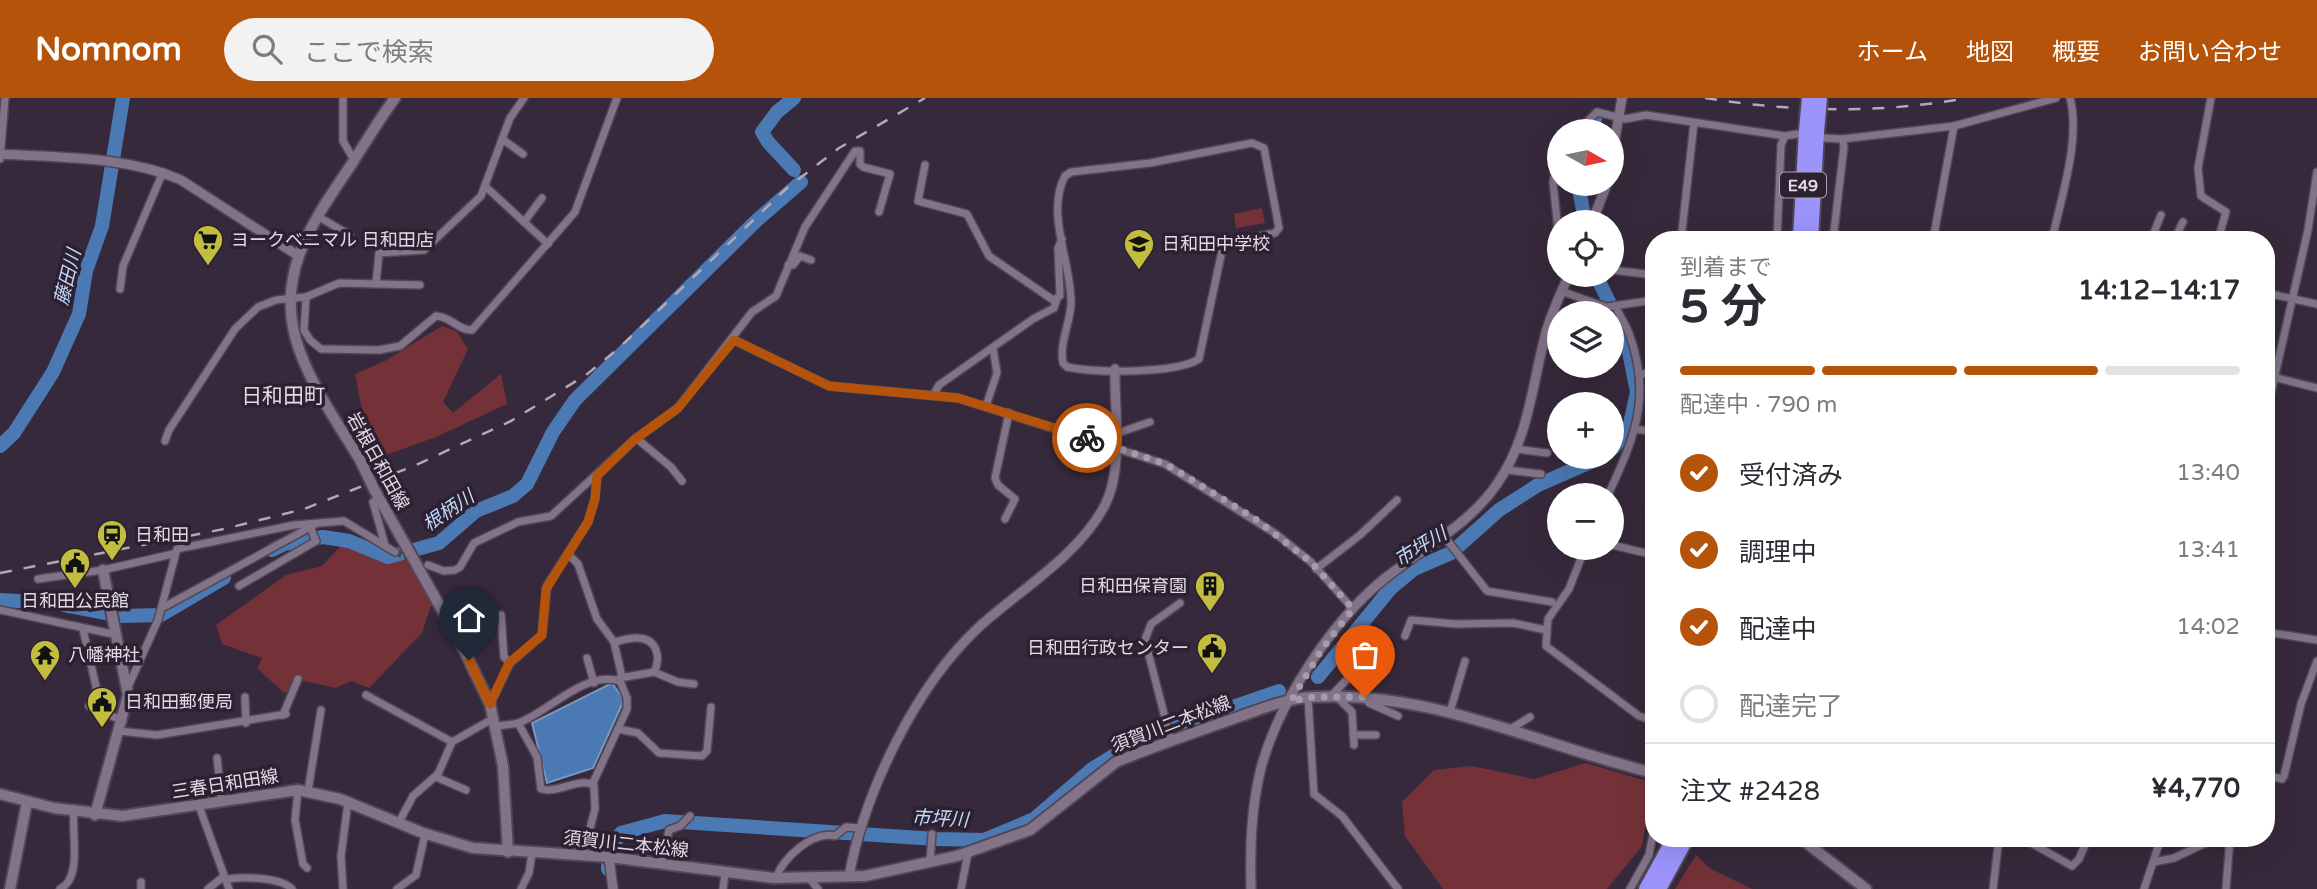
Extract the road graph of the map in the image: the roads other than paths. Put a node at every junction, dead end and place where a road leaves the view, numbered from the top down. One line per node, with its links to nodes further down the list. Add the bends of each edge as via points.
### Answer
1 (5, 98): 21 (street)
2 (344, 98): 24 (street, via 343,141)
3 (395, 98): 24 (main road, 岩根日和田線)
4 (524, 98): 19 (street)
5 (617, 98): 47 (street, via 578,205)
6 (1622, 98): 12 (street)
7 (1809, 98): 17 (highway, E49, bridge)
8 (1820, 98): 17 (highway, E49, bridge)
9 (2056, 98): 16 (street)
10 (2070, 98): 41 (street, via 2072,141)
11 (2211, 98): 44 (street, via 2197,181 2201,196 2226,212)
12 (1619, 115): 13 (street, via 1597,112); 14 (street); 15 (street)
13 (1590, 119)
14 (1618, 119)
15 (1694, 123): 18 (street); 35 (street)
16 (1954, 126): 20 (street); 40 (street)
17 (1811, 134): 18 (street); 20 (street); 37 (highway, E49); 38 (highway, E49)
18 (1785, 136): 36 (street)
19 (502, 139): 22 (street); 28 (street)
20 (1842, 139): 39 (street)
21 (0, 154): 23 (street); 26 (street)
22 (523, 154)
23 (0, 159)
24 (354, 160): 32 (main road, 岩根日和田線)
25 (925, 165): 61 (street, via 918,201 967,214 990,257 1039,293)
26 (163, 172): 48 (street); 56 (street, via 123,266)
27 (2317, 173): 62 (street)
28 (486, 187): 33 (street); 53 (street, via 424,250 379,253)
29 (542, 198): 33 (street)
30 (879, 212): 50 (street, via 890,174 863,167 860,151 855,151 805,227)
31 (2161, 215): 42 (street)
32 (317, 216): 45 (street); 48 (main road, 岩根日和田線)
33 (524, 222): 47 (street)
34 (2183, 222): 43 (street)
35 (1682, 231)
36 (1777, 231)
37 (1801, 231)
38 (1811, 231)
39 (1834, 231)
40 (1935, 231)
41 (2054, 231)
42 (2155, 231)
43 (2178, 231)
44 (2221, 231)
45 (351, 235)
46 (1063, 239): 61 (street, via 1058,248); 70 (street, via 1071,304 1063,363 1072,368); 70 (street, via 1058,209 1067,173 1252,143 1264,148 1279,228 1275,233 1223,246 1199,359 1146,372)
47 (548, 244): 59 (street, via 472,330 436,316 408,342 393,348 317,347 304,330)
48 (297, 255): 60 (main road, 岩根日和田線)
49 (811, 260): 50 (street, via 800,256)
50 (788, 265): 68 (street, via 776,296 752,312)
51 (1624, 271): 52 (street)
52 (1645, 274)
53 (376, 284): 54 (street); 59 (street, via 339,283)
54 (420, 285)
55 (1563, 287): 57 (street)
56 (120, 289)
57 (1561, 291): 63 (street); 86 (street)
58 (2275, 295): 62 (street)
59 (306, 297): 60 (street)
60 (290, 299): 84 (street, via 269,301 249,313 176,417); 93 (main road, 岩根日和田線, bridge, via 299,350)
61 (1057, 299): 69 (street, via 1054,308)
62 (2293, 300): 65 (street); 71 (street)
63 (1589, 301)
64 (1645, 302): 66 (street)
65 (2317, 304)
66 (1624, 306)
67 (1624, 324): 73 (street)
68 (734, 340): 76 (street, via 829,386); 83 (street, via 678,408)
69 (993, 348): 76 (street, via 939,385); 77 (street, via 997,373)
70 (1115, 369): 82 (street)
71 (2275, 369)
72 (1645, 373): 73 (street)
73 (1639, 374): 80 (street, via 1642,391)
74 (2275, 378): 75 (street)
75 (2317, 388)
76 (934, 394): 77 (street)
77 (986, 406): 78 (street)
78 (1009, 413): 85 (street); 95 (street, via 995,478 1015,499)
79 (1150, 422): 82 (street)
80 (1635, 429): 81 (street); 92 (street)
81 (1645, 431)
82 (1115, 433): 85 (street)
83 (636, 438): 90 (street); 91 (street)
84 (165, 442)
85 (1115, 447): 108 (street, via 1182,472 1276,534); 176 (street, via 1112,485 1091,526 949,659 906,727)
86 (1517, 449): 87 (street); 88 (street)
87 (1547, 453)
88 (1507, 470): 89 (street); 97 (street, via 1478,507)
89 (1541, 474)
90 (597, 476): 103 (street, via 593,508); 106 (street, via 545,520 518,523 474,543 457,569 444,571)
91 (682, 481)
92 (1613, 483)
93 (377, 494): 98 (street, via 373,502); 142 (main road, 岩根日和田線)
94 (1397, 500): 108 (street)
95 (1005, 519)
96 (313, 527): 98 (street, via 344,521); 102 (street, via 177,549); 104 (street); 107 (street, via 316,541)
97 (1443, 535): 112 (street, via 1487,591); 115 (street)
98 (385, 546): 100 (street)
99 (1624, 548): 101 (street)
100 (395, 552)
101 (1645, 553)
102 (173, 554): 109 (street); 114 (street)
103 (568, 554): 124 (street, via 578,565 597,619); 128 (street, via 546,589 542,635)
104 (254, 557): 107 (street); 114 (street)
105 (1580, 560): 119 (street)
106 (428, 565)
107 (261, 569): 111 (street)
108 (1316, 569): 115 (street)
109 (103, 570): 110 (street); 121 (main road)
110 (38, 579)
111 (239, 586)
112 (1552, 602)
113 (1180, 603): 157 (street, via 1151,624 1145,640)
114 (162, 608): 135 (street)
115 (1353, 609): 141 (street)
116 (0, 610): 118 (street)
117 (501, 615): 128 (street, via 503,652)
118 (83, 629): 121 (street); 152 (street, via 97,691 89,706)
119 (1546, 631): 122 (street, via 1513,623 1410,620); 148 (street, via 1548,648)
120 (2275, 633): 123 (street)
121 (117, 635): 135 (main road)
122 (1405, 636)
123 (2317, 640)
124 (614, 642): 130 (street, via 634,637 651,641 657,652); 132 (street)
125 (587, 658): 133 (street)
126 (1465, 661): 145 (street)
127 (2317, 661): 163 (street, via 2301,704 2284,776)
128 (509, 663): 142 (street)
129 (1355, 671): 139 (street)
130 (654, 672): 132 (street); 134 (street)
131 (298, 679): 150 (street, via 285,715)
132 (620, 679): 133 (street); 153 (street, via 627,709)
133 (594, 683): 151 (street)
134 (694, 684)
135 (128, 687): 152 (main road)
136 (366, 695): 158 (street)
137 (246, 697): 150 (street)
138 (1308, 697): 139 (main road, 須賀川二本松線); 141 (main road, 須賀川二本松線); 216 (street, via 1314,794 1342,816)
139 (1334, 697): 140 (main road, 須賀川二本松線); 155 (street, via 1352,712)
140 (1365, 697): 145 (main road, 須賀川二本松線); 146 (street, via 1368,704)
141 (1291, 701): 157 (main road, 須賀川二本松線); 215 (street, via 1275,729 1257,787 1251,824)
142 (490, 704): 149 (main road, 岩根日和田線)
143 (711, 707): 153 (street, via 707,751 702,756 659,753 638,733)
144 (321, 710): 165 (street)
145 (1450, 712): 154 (main road, 須賀川二本松線)
146 (1398, 716)
147 (1530, 718): 154 (street)
148 (1645, 718)
149 (495, 722): 151 (street); 158 (street); 189 (main road, 岩根日和田線, via 503,766)
150 (246, 723): 152 (street, via 157,735)
151 (519, 723): 164 (street, via 537,757 541,789)
152 (121, 726): 173 (main road)
153 (618, 729): 164 (street)
154 (1508, 730): 161 (main road, 須賀川二本松線)
155 (1353, 734): 156 (street); 159 (street)
156 (1376, 735)
157 (1171, 741): 191 (main road, 須賀川二本松線, via 1101,772 1030,830)
158 (452, 742): 162 (street)
159 (1354, 745)
160 (217, 758): 169 (street)
161 (1645, 771)
162 (436, 777): 166 (street); 175 (street, via 413,796)
163 (2275, 777)
164 (593, 783): 192 (street, via 595,809)
165 (303, 790): 169 (main road, 三春日和田線); 170 (main road, 三春日和田線); 197 (street, via 297,835)
166 (466, 790)
167 (0, 794): 168 (main road)
168 (27, 802): 172 (main road, 三春日和田線); 204 (main road)
169 (222, 802): 171 (main road, 三春日和田線)
170 (348, 802): 175 (main road, 三春日和田線); 209 (street, via 341,856)
171 (199, 806): 173 (main road, 三春日和田線, via 140,815); 200 (street)
172 (74, 811): 173 (main road, 三春日和田線); 205 (street, via 72,872)
173 (95, 815)
174 (690, 816): 196 (street, via 669,830)
175 (398, 824): 177 (main road, 三春日和田線)
176 (859, 828): 199 (street); 201 (street, via 846,827 835,836 803,844)
177 (425, 834): 189 (main road, 三春日和田線, via 473,848); 210 (street, via 416,875)
178 (932, 834): 194 (street)
179 (1650, 847): 217 (street)
180 (1669, 847): 218 (highway)
181 (1682, 847): 219 (highway)
182 (1812, 847): 220 (main road)
183 (1998, 847): 221 (street)
184 (2038, 847): 185 (street, via 2072,866)
185 (2084, 847)
186 (2158, 847): 195 (street)
187 (2197, 847): 195 (street)
188 (2229, 847): 223 (street)
189 (508, 852): 190 (main road, 須賀川二本松線)
190 (531, 853): 192 (main road, 須賀川二本松線); 211 (street)
191 (968, 853): 194 (main road, 須賀川二本松線); 214 (street)
192 (583, 856): 193 (main road, 須賀川二本松線)
193 (609, 857): 196 (main road, 須賀川二本松線); 203 (street)
194 (930, 862): 199 (main road, 須賀川二本松線)
195 (2154, 862): 222 (street)
196 (662, 864): 198 (main road, 須賀川二本松線)
197 (307, 868)
198 (725, 873): 201 (main road, 須賀川二本松線); 212 (street)
199 (849, 876): 202 (main road, 須賀川二本松線)
200 (224, 878): 206 (street); 207 (street); 208 (street, via 245,876)
201 (776, 878): 202 (main road, 須賀川二本松線)
202 (809, 878): 213 (street)
203 (611, 888)
204 (10, 889)
205 (60, 889)
206 (208, 889)
207 (229, 889)
208 (292, 889)
209 (343, 889)
210 (397, 889)
211 (521, 889)
212 (723, 889)
213 (818, 889)
214 (961, 889)
215 (1251, 889)
216 (1398, 889)
217 (1630, 889)
218 (1646, 889)
219 (1659, 889)
220 (1866, 889)
221 (1993, 889)
222 (2144, 889)
223 (2226, 889)

